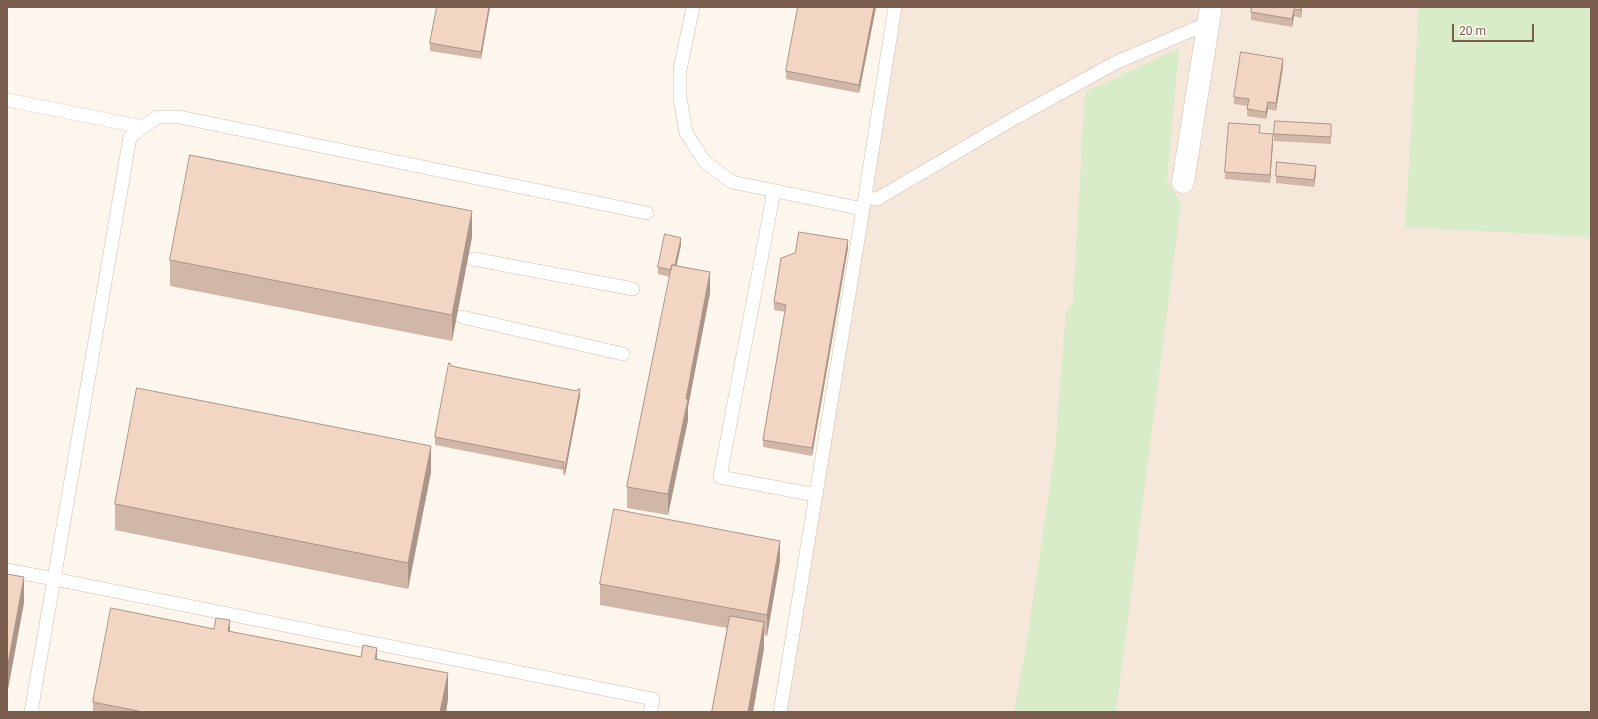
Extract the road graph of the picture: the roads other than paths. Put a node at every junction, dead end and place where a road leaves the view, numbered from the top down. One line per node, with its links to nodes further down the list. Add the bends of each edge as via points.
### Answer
1 (693, 7): 7 (lane, via 680,70 680,98 686,133 705,162 732,182)
2 (895, 7): 8 (lane)
3 (1210, 15): 6 (street); 8 (lane, via 1115,63 877,199)
4 (7, 100): 5 (lane)
5 (143, 128): 9 (lane, via 157,117 179,117); 16 (lane, via 130,137)
6 (1183, 182)
7 (774, 191): 8 (lane); 14 (lane, via 720,477)
8 (864, 204): 14 (lane)
9 (647, 213)
10 (473, 259): 11 (lane)
11 (632, 289)
12 (462, 317): 13 (lane)
13 (623, 354)
14 (816, 495): 19 (lane)
15 (7, 570): 16 (lane)
16 (54, 579): 17 (lane); 18 (lane, via 653,700)
17 (31, 712)
18 (650, 712)
19 (780, 712)

